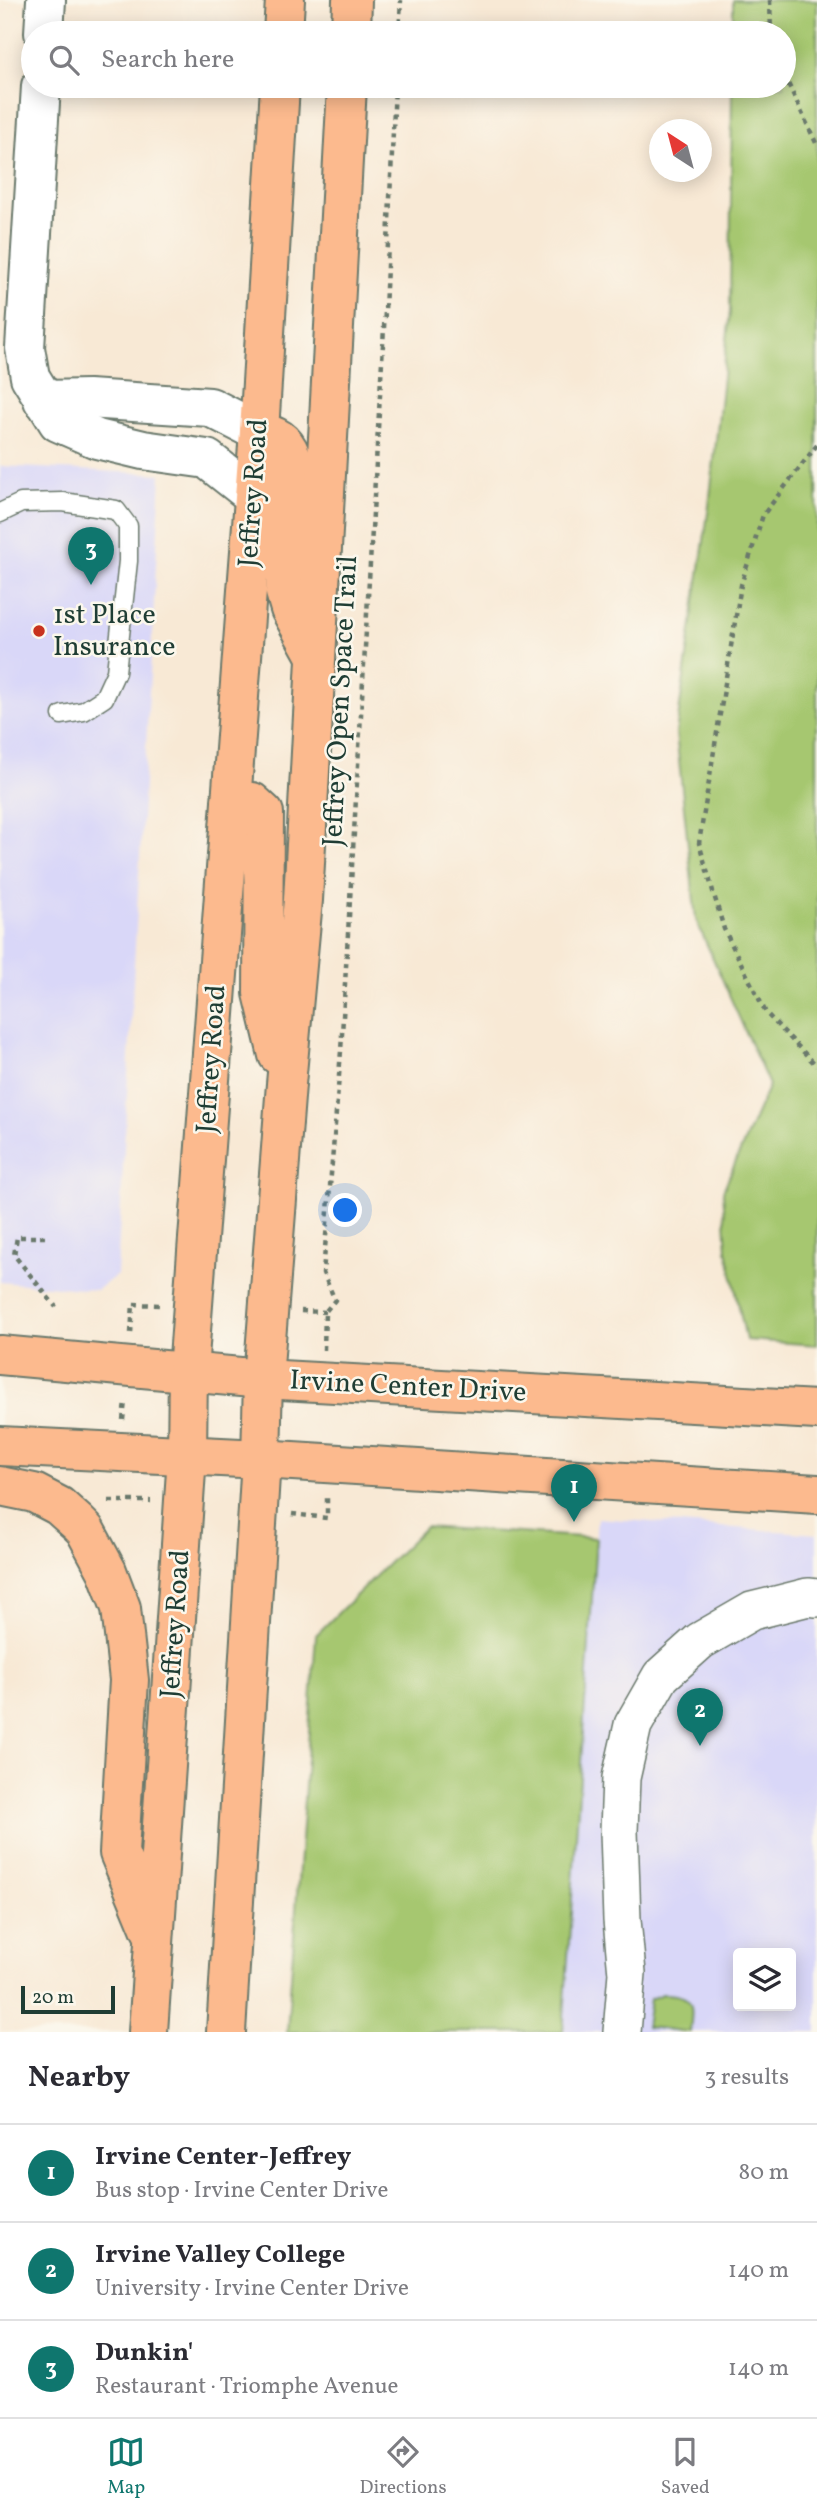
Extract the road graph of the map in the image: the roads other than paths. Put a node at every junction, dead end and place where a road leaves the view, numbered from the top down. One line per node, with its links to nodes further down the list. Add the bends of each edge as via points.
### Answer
1 (46, 0): 4 (street)
2 (285, 0): 5 (main road)
3 (352, 0): 6 (main road)
4 (45, 21)
5 (284, 21)
6 (351, 21)
7 (40, 98): 10 (street, via 25,348)
8 (279, 98): 11 (main road, Jeffrey Road)
9 (346, 98): 14 (main road)
10 (37, 388): 11 (street, via 88,399 210,407); 12 (street, via 58,422 97,439 207,460)
11 (259, 432): 12 (main road, Jeffrey Road); 14 (main road, via 282,440 291,456 285,592)
12 (254, 496): 16 (main road, Jeffrey Road)
13 (0, 513): 15 (lane, via 21,503 63,502 116,510 128,526 116,672 104,698 84,711)
14 (316, 656): 17 (main road, via 303,900)
15 (62, 715)
16 (231, 803): 17 (main road, via 252,802 264,813 263,993); 19 (main road, Jeffrey Road)
17 (286, 1084): 20 (main road)
18 (0, 1355): 19 (main road, Irvine Center Drive)
19 (188, 1371): 20 (main road, Irvine Center Drive); 23 (main road, Jeffrey Road)
20 (264, 1378): 21 (main road, Irvine Center Drive); 24 (main road)
21 (817, 1410)
22 (0, 1446): 23 (main road)
23 (187, 1456): 24 (main road); 28 (main road, Jeffrey Road)
24 (261, 1459): 26 (main road); 30 (main road)
25 (0, 1486): 28 (main road, via 34,1493 59,1506 85,1530 121,1608 129,1680 118,1853)
26 (817, 1494)
27 (817, 1598): 31 (street, via 752,1611 700,1641 661,1676 633,1725 621,1778 619,1831 628,1973)
28 (154, 1939): 29 (main road, Jeffrey Road)
29 (148, 2032)
30 (226, 2032)
31 (622, 2032)

